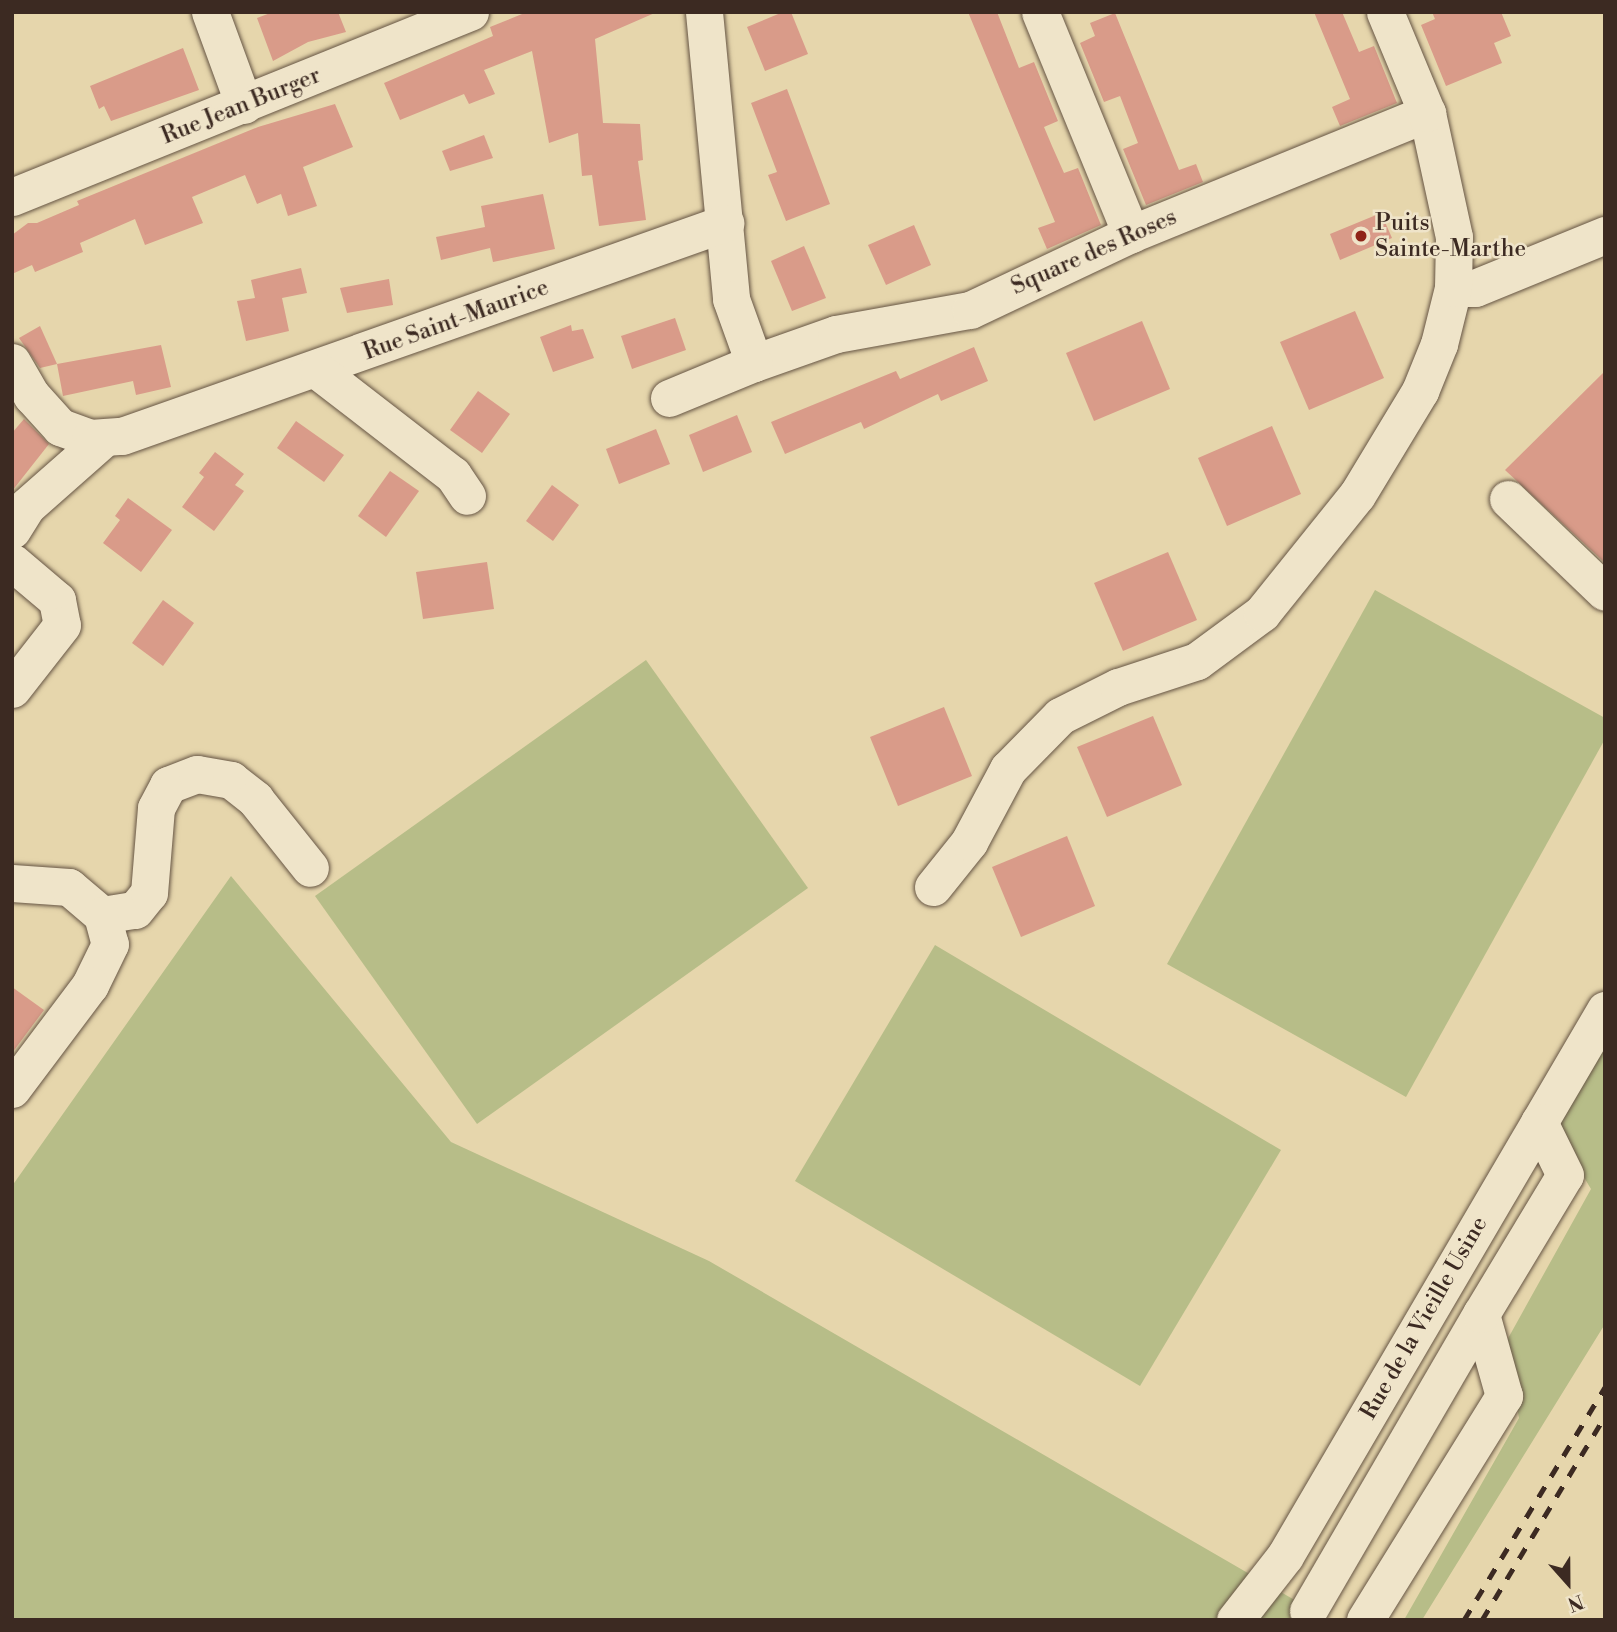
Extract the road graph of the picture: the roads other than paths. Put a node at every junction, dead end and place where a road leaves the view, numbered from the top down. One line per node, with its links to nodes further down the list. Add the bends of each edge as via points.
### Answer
1 (211, 12): 6 (street)
2 (470, 12): 6 (street, Rue Jean Burger)
3 (704, 12): 9 (street)
4 (1040, 12): 10 (street)
5 (1385, 12): 7 (street)
6 (244, 105): 8 (street, Rue Jean Burger)
7 (1427, 113): 10 (street, Square des Roses); 12 (street, via 1454,237)
8 (12, 197)
9 (725, 223): 14 (street, via 732,299); 15 (street, Rue Saint-Maurice)
10 (1131, 234): 14 (street, Square des Roses, via 970,310 836,334)
11 (1605, 235): 12 (street, via 1475,288)
12 (1453, 288): 26 (street, via 1439,344 1395,437 1288,586 1217,650 1118,687 1060,716 1008,769 969,842)
13 (12, 362): 17 (street, Rue Saint-Maurice, via 46,416 73,434)
14 (754, 363): 16 (street, Square des Roses)
15 (317, 370): 17 (street, Rue Saint-Maurice, via 138,432); 18 (street, via 453,475)
16 (668, 398)
17 (104, 438): 20 (street, via 27,506)
18 (467, 496)
19 (1508, 499): 22 (street)
20 (12, 530)
21 (12, 562): 23 (street, via 57,600 62,625)
22 (1605, 592)
23 (12, 689)
24 (310, 868): 27 (street, via 255,799 231,780 197,774 168,785 156,808 149,893 135,910)
25 (12, 883): 27 (street, via 69,887)
26 (933, 887)
27 (102, 915): 29 (street, via 110,944 90,985)
28 (1605, 1010): 30 (street, Rue de la Vieille Usine)
29 (12, 1089)
30 (1539, 1122): 31 (street, via 1565,1175); 32 (street, Rue de la Vieille Usine, via 1285,1556)
31 (1481, 1314): 33 (street); 35 (street, via 1504,1396)
32 (1264, 1584): 33 (street); 34 (street, Rue de la Vieille Usine)
33 (1316, 1615)
34 (1235, 1620)
35 (1365, 1620)

